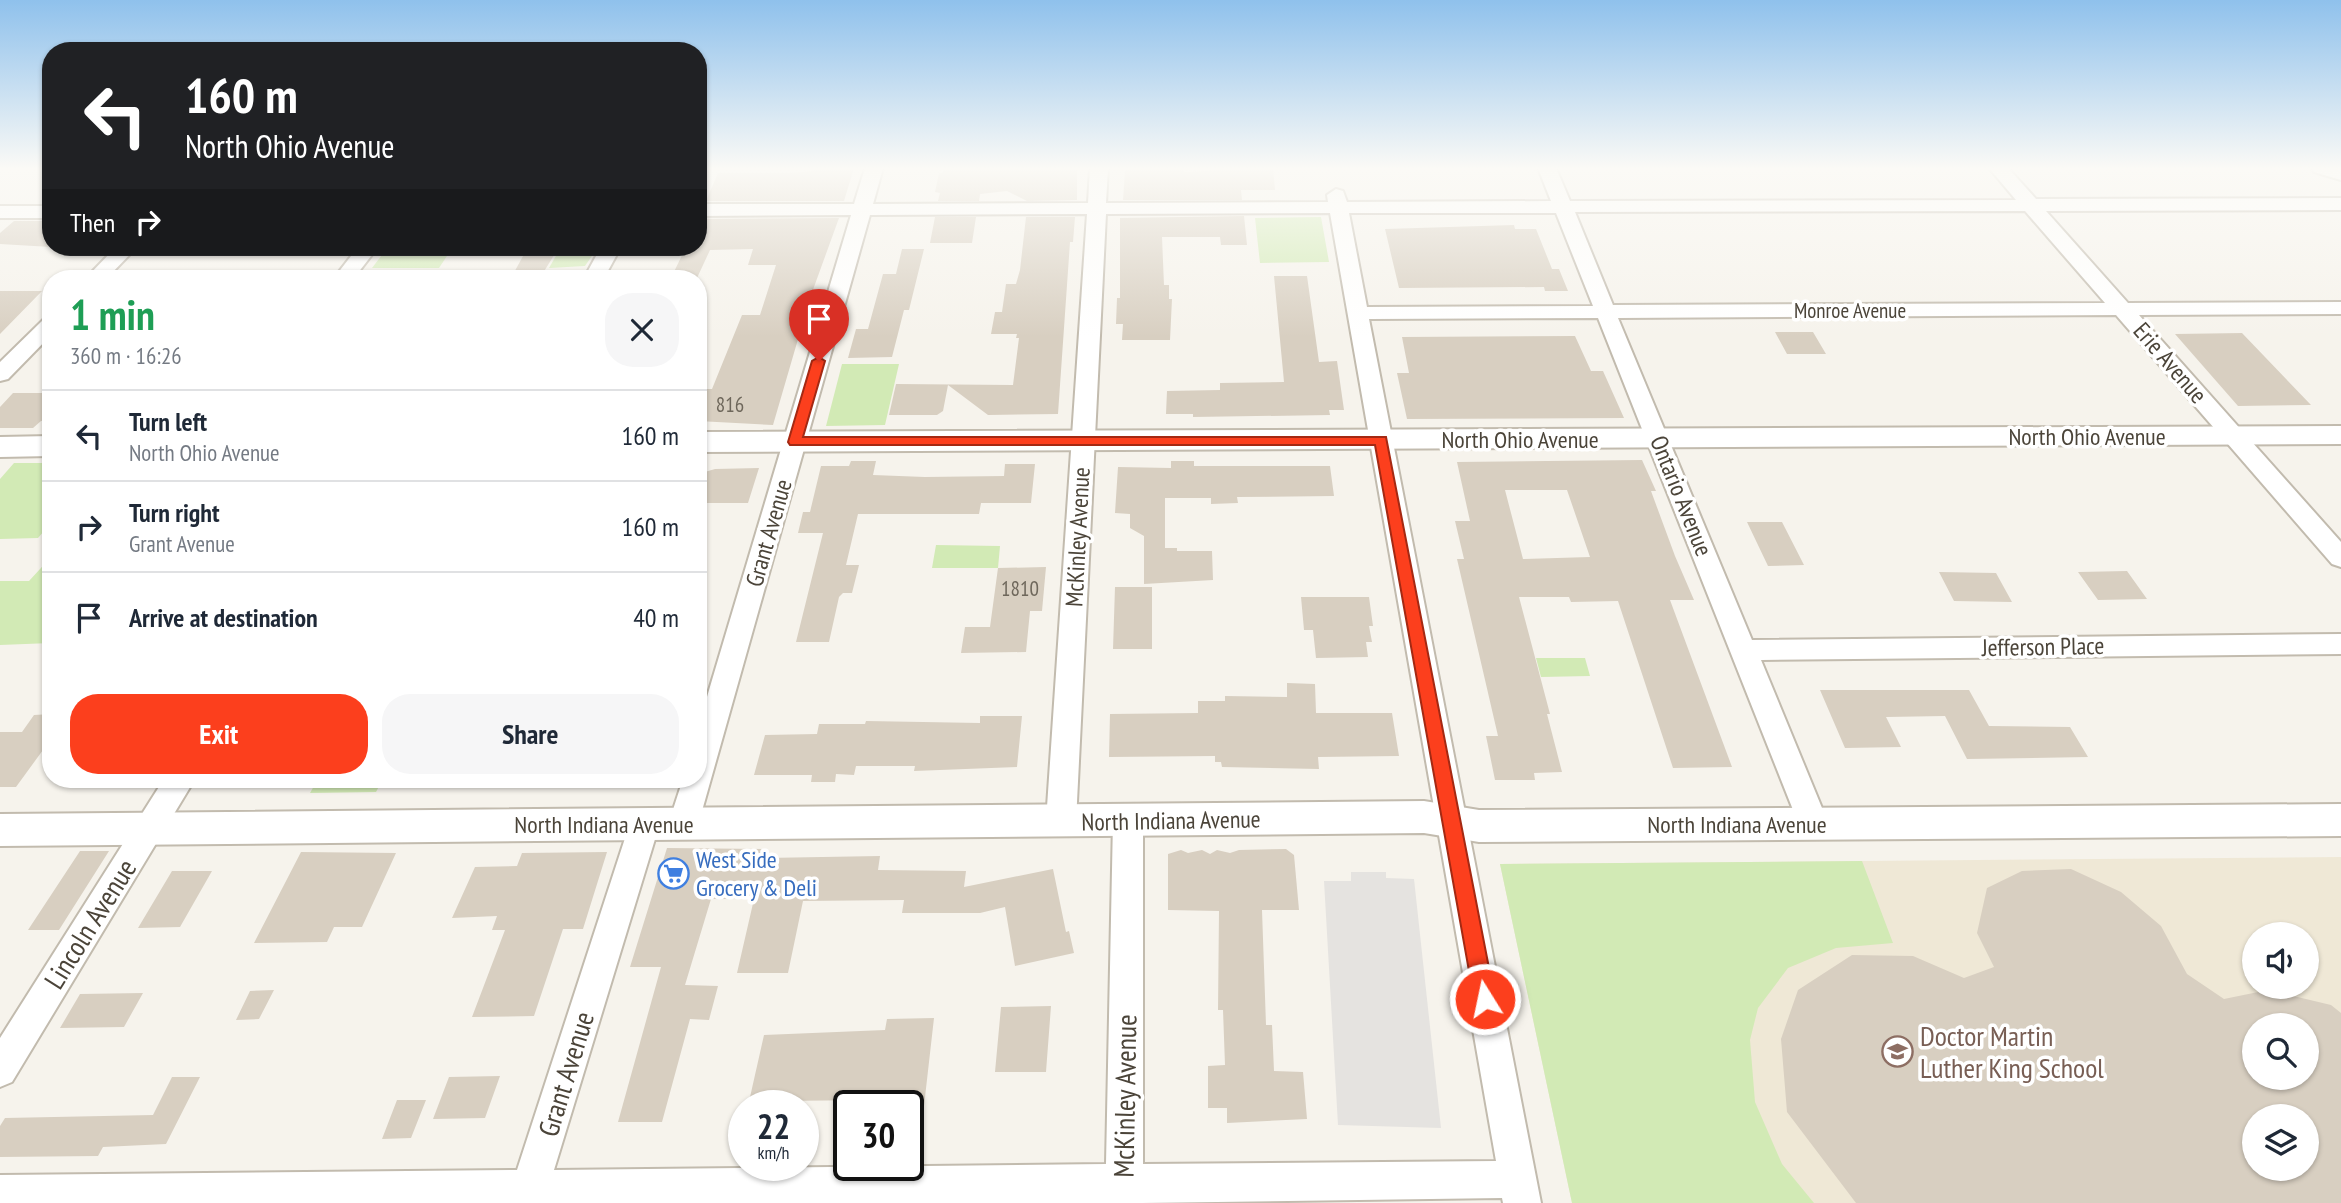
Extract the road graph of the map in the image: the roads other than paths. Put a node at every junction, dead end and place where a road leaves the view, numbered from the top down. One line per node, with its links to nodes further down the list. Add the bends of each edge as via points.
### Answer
1 (859, 224): 22 (street, Grant Avenue)
2 (1096, 224): 20 (street, McKinley Avenue)
3 (1341, 224): 13 (street)
4 (1571, 224): 12 (street, Ontario Avenue)
5 (2047, 224): 11 (street, Erie Avenue)
6 (118, 256): 8 (street)
7 (361, 256): 9 (street)
8 (104, 270)
9 (350, 270)
10 (2341, 308): 11 (street, Monroe Avenue)
11 (2123, 309): 12 (street, Monroe Avenue); 17 (street, Erie Avenue)
12 (1606, 312): 13 (street, Monroe Avenue); 19 (street, Ontario Avenue)
13 (1359, 313): 18 (street)
14 (42, 332): 15 (street)
15 (0, 374)
16 (2341, 435): 17 (street, North Ohio Avenue)
17 (2234, 436): 19 (street, North Ohio Avenue); 25 (street, Erie Avenue)
18 (1381, 440): 19 (street, North Ohio Avenue); 20 (street, North Ohio Avenue); 33 (street)
19 (1658, 440): 27 (street, Ontario Avenue)
20 (1083, 441): 22 (street, North Ohio Avenue); 34 (street, McKinley Avenue)
21 (707, 442): 22 (street, North Ohio Avenue)
22 (795, 442): 28 (street, Grant Avenue)
23 (42, 447): 24 (street)
24 (3, 450)
25 (2341, 558)
26 (2341, 644): 27 (street, Jefferson Place)
27 (1744, 650): 37 (street, Ontario Avenue)
28 (707, 747)
29 (174, 788): 38 (street, Lincoln Avenue)
30 (695, 788): 36 (street, Grant Avenue)
31 (2341, 820): 37 (street, North Indiana Avenue)
32 (1128, 821): 33 (street, North Indiana Avenue, via 1424,817); 34 (street, North Indiana Avenue); 43 (street, McKinley Avenue)
33 (1452, 821): 37 (street, North Indiana Avenue, via 1479,825); 41 (street)
34 (1061, 822): 36 (street, North Indiana Avenue)
35 (644, 825): 36 (street, North Indiana Avenue); 38 (street, North Indiana Avenue); 44 (street, Grant Avenue)
36 (683, 825)
37 (1815, 825)
38 (149, 828): 39 (street, North Indiana Avenue); 40 (street, Lincoln Avenue)
39 (0, 830)
40 (0, 1070)
41 (1519, 1191): 43 (street)
42 (0, 1194): 44 (street)
43 (1124, 1194): 44 (street)
44 (527, 1196)

